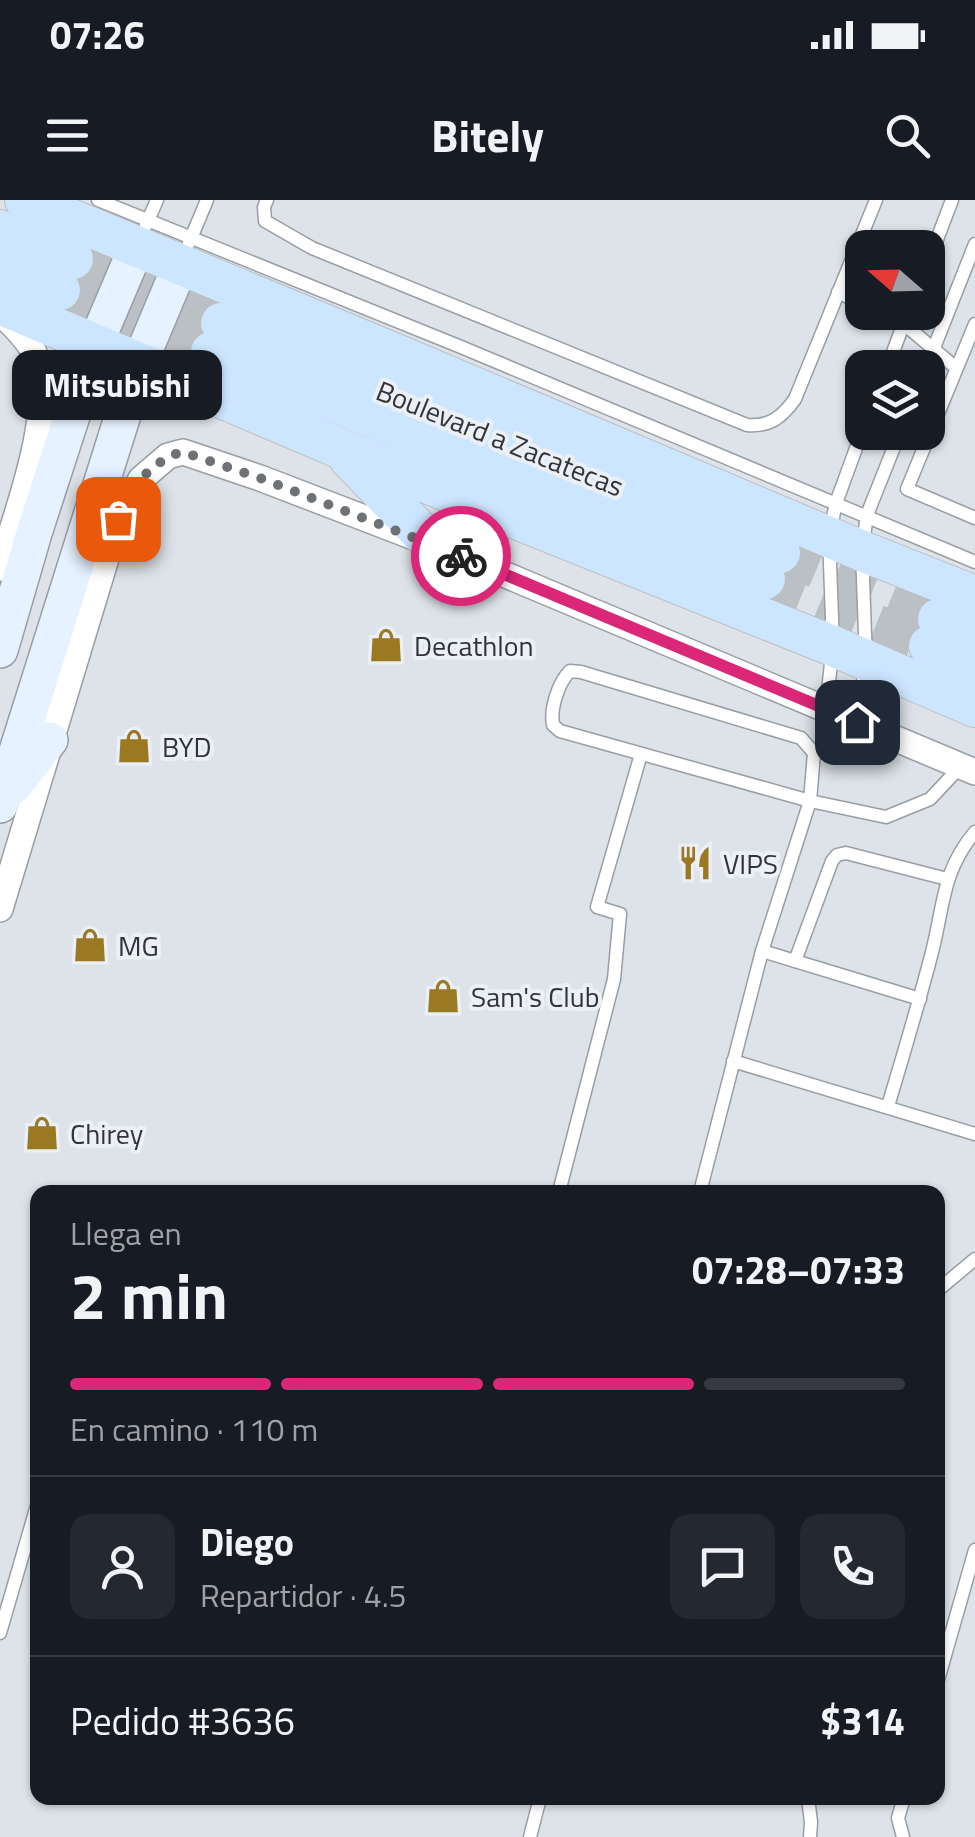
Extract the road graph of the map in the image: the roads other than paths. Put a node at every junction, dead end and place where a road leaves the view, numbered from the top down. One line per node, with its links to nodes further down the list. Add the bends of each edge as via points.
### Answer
1 (25, 200): 10 (main road)
2 (98, 200): 10 (lane)
3 (157, 200): 10 (lane)
4 (206, 200): 12 (lane)
5 (266, 200): 14 (lane, via 266,221 312,248 747,424 774,421 796,399)
6 (876, 200): 14 (lane)
7 (952, 200): 9 (lane)
8 (0, 230): 13 (main road, via 67,274)
9 (941, 230)
10 (142, 233): 12 (main road); 20 (main road)
11 (975, 244): 21 (lane)
12 (186, 250): 22 (main road); 28 (main road)
13 (0, 266)
14 (838, 292): 15 (lane)
15 (845, 296)
16 (0, 308): 20 (main road); 33 (street, via 33,350 42,405)
17 (975, 324): 23 (lane)
18 (917, 330): 21 (lane)
19 (216, 337): 32 (main road, Boulevard a Zacatecas)
20 (95, 345): 22 (main road); 29 (main road)
21 (933, 348): 23 (lane)
22 (139, 364): 24 (main road); 46 (main road)
23 (956, 367): 27 (lane, via 907,489)
24 (339, 448): 30 (main road); 37 (main road)
25 (859, 450): 28 (lane)
26 (890, 450): 28 (lane)
27 (975, 518)
28 (848, 526): 31 (lane); 34 (main road); 37 (lane); 37 (lane)
29 (34, 533): 33 (main road); 36 (main road)
30 (432, 544): 40 (street); 42 (street, via 183,452 168,456 141,478 118,519)
31 (975, 562)
32 (772, 566)
33 (0, 568)
34 (975, 596)
35 (947, 633): 38 (main road)
36 (0, 650)
37 (850, 654): 39 (main road); 40 (lane); 41 (lane)
38 (975, 665)
39 (975, 707)
40 (826, 708): 41 (street)
41 (857, 722): 44 (street)
42 (50, 740): 46 (main road); 49 (street)
43 (641, 754): 45 (lane); 45 (lane, via 553,726 562,679 570,671 800,738 814,753); 56 (lane, via 597,907 620,914 614,979)
44 (968, 769): 45 (lane, via 930,799 886,818)
45 (810, 802): 50 (lane)
46 (0, 804)
47 (975, 832): 48 (lane)
48 (947, 879): 51 (lane, via 837,855); 52 (lane)
49 (0, 909)
50 (762, 951): 51 (lane); 53 (lane)
51 (795, 961): 52 (lane)
52 (920, 999): 54 (lane)
53 (734, 1061): 54 (lane); 57 (lane)
54 (888, 1106): 55 (lane)
55 (975, 1134)
56 (561, 1185)
57 (702, 1185)
58 (975, 1259): 59 (lane)
59 (945, 1284)
60 (30, 1530): 62 (lane)
61 (975, 1550): 63 (lane)
62 (0, 1633)
63 (945, 1655)
64 (538, 1805): 67 (lane)
65 (809, 1805): 68 (lane)
66 (902, 1805): 69 (lane)
67 (530, 1837)
68 (810, 1837)
69 (902, 1837)

